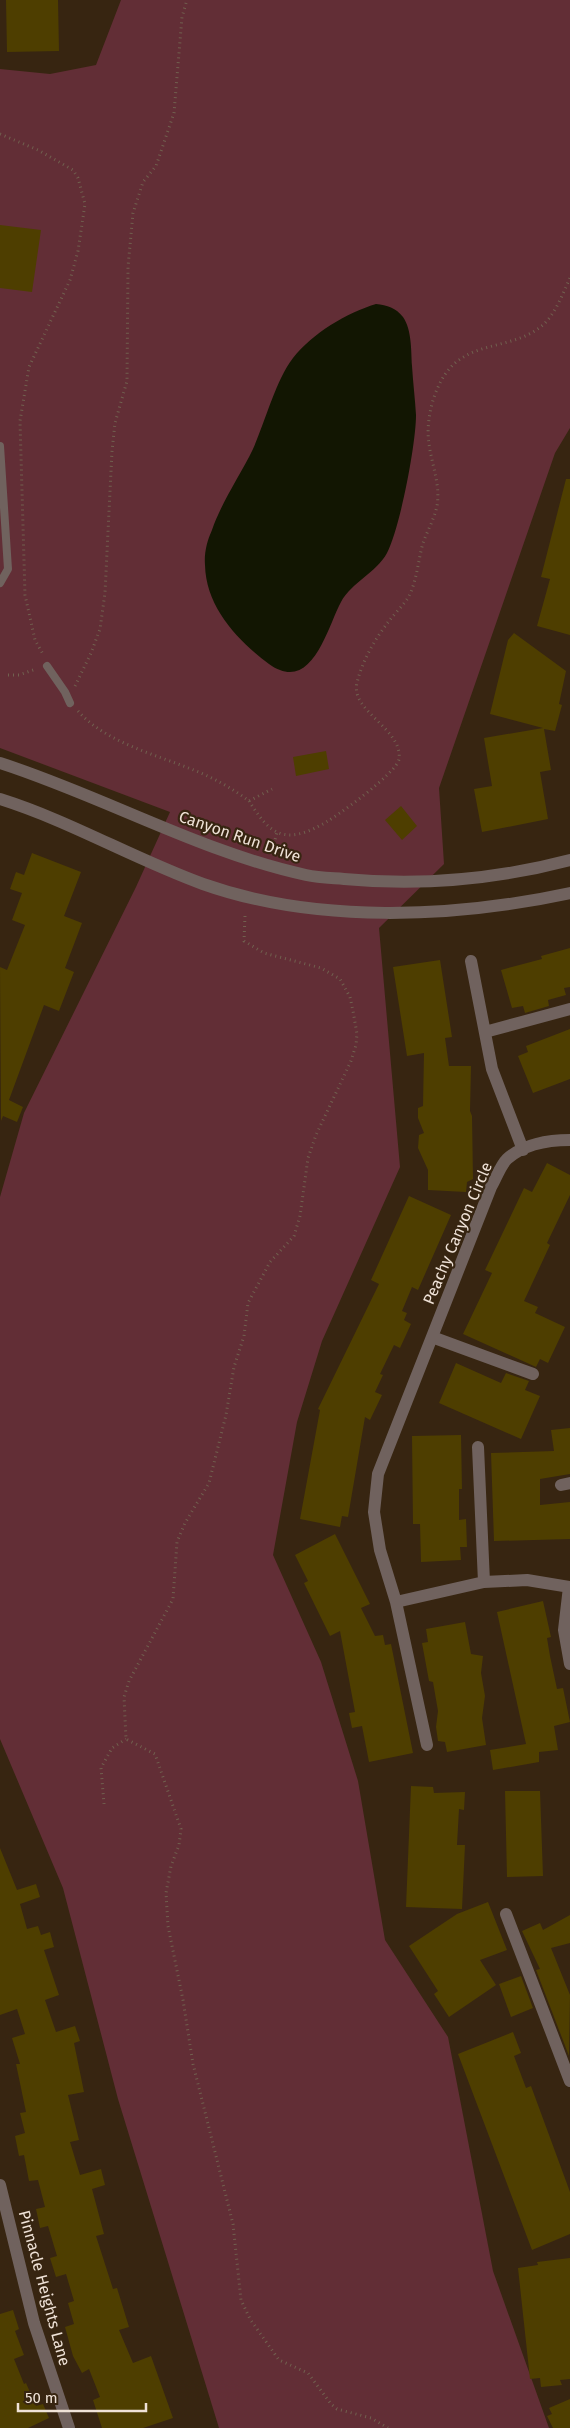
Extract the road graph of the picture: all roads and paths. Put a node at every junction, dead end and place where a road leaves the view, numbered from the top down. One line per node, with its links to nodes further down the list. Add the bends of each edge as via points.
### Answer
1 (187, 0): 8 (path, via 182,17 174,112 156,166 143,182 133,212 128,267 127,381 115,423 112,451 105,593 100,629)
2 (0, 134): 6 (path, via 38,150 72,170 78,178 85,204 70,280 30,367 20,421 25,595 35,640)
3 (570, 278): 13 (path, via 543,324 520,338 466,354 445,374 436,392 430,415 429,443 438,492 436,510 408,597 374,644 356,686 360,702 384,727 398,749 396,767 321,826 301,834)
4 (0, 446): 5 (lane, via 8,569)
5 (0, 583)
6 (46, 666): 7 (path, via 19,675); 8 (lane)
7 (8, 675)
8 (70, 704): 12 (path, via 105,732 210,777)
9 (0, 764): 15 (street, Canyon Run Drive, via 227,852 307,875 372,882 435,881 498,875)
10 (272, 789): 12 (path)
11 (0, 800): 16 (street, via 44,815 204,884 246,896 320,910 446,910)
12 (249, 801): 13 (path)
13 (277, 832): 14 (path)
14 (274, 844)
15 (570, 860)
16 (570, 893)
17 (245, 916): 30 (path, via 244,941 264,953 321,968 340,978 350,997 356,1045 308,1158 294,1236 270,1262 248,1303 244,1336 234,1367 209,1483 177,1542 173,1599 129,1681 124,1697)
18 (471, 961): 20 (street)
19 (570, 1008): 20 (street)
20 (484, 1032): 22 (street, via 492,1069)
21 (570, 1140): 22 (street, Peachy Canyon Circle, via 546,1140)
22 (523, 1150): 23 (street, Peachy Canyon Circle, via 506,1160 491,1187)
23 (432, 1337): 24 (street); 28 (street, Peachy Canyon Circle, via 378,1474 374,1512 380,1550)
24 (533, 1374)
25 (478, 1447): 26 (street)
26 (484, 1582): 27 (street, via 527,1580); 28 (street)
27 (569, 1587): 29 (street, via 564,1630)
28 (396, 1602): 31 (street, Peachy Canyon Circle)
29 (570, 1664)
30 (126, 1739): 32 (path, via 112,1748 101,1768); 37 (path, via 155,1754 181,1829 166,1893 168,1926 193,2064 233,2224 241,2300 250,2319 279,2360 308,2373 336,2409 371,2418)
31 (427, 1745)
32 (104, 1804)
33 (506, 1914): 34 (street)
34 (570, 2081)
35 (0, 2185): 36 (street, Pinnacle Heights Lane, via 34,2323)
36 (69, 2428)
37 (388, 2428)

